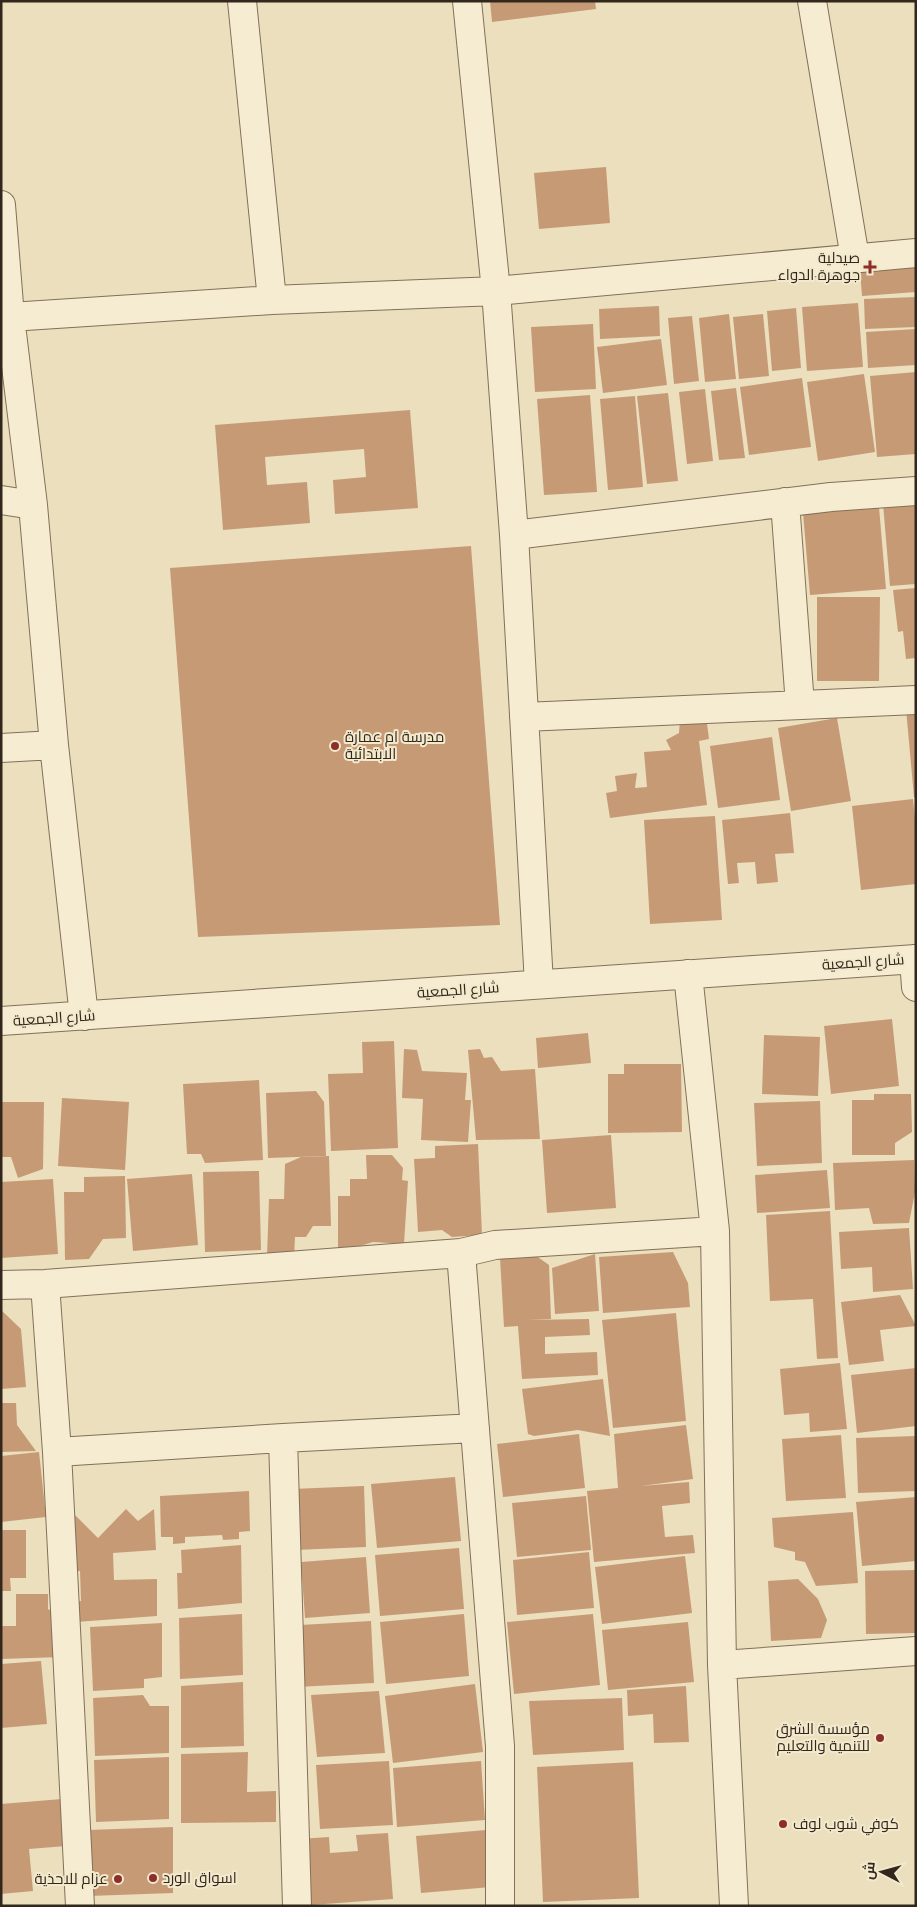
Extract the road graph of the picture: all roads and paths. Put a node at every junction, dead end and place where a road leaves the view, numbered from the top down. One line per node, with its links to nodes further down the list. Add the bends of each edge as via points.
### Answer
1 (242, 1): 8 (street)
2 (467, 1): 7 (street)
3 (812, 1): 6 (street)
4 (1, 205): 9 (street)
5 (916, 253): 6 (street)
6 (855, 258): 7 (street)
7 (496, 291): 8 (street); 14 (street)
8 (272, 300): 9 (street)
9 (10, 317): 13 (street)
10 (916, 490): 12 (street)
11 (1, 500): 13 (street)
12 (785, 502): 14 (street); 16 (street)
13 (33, 505): 18 (street)
14 (514, 535): 17 (street)
15 (916, 700): 16 (street)
16 (800, 705): 17 (street)
17 (524, 717): 22 (street)
18 (54, 745): 19 (street); 24 (street)
19 (1, 748)
20 (915, 959): 21 (street, شارع الجمعية); 23 (street)
21 (688, 974): 22 (street, شارع الجمعية); 26 (street)
22 (539, 984): 24 (street, شارع الجمعية)
23 (916, 987)
24 (84, 1016): 25 (street, شارع الجمعية)
25 (1, 1021)
26 (715, 1231): 27 (street, via 496,1244); 34 (street)
27 (461, 1252): 28 (street); 30 (street)
28 (45, 1284): 29 (street); 32 (street)
29 (1, 1285)
30 (475, 1428): 31 (street); 37 (street, via 500,1746)
31 (283, 1438): 32 (street); 36 (street)
32 (57, 1452): 35 (street)
33 (916, 1651): 34 (street)
34 (722, 1666): 38 (street)
35 (80, 1906)
36 (297, 1906)
37 (500, 1906)
38 (734, 1906)

